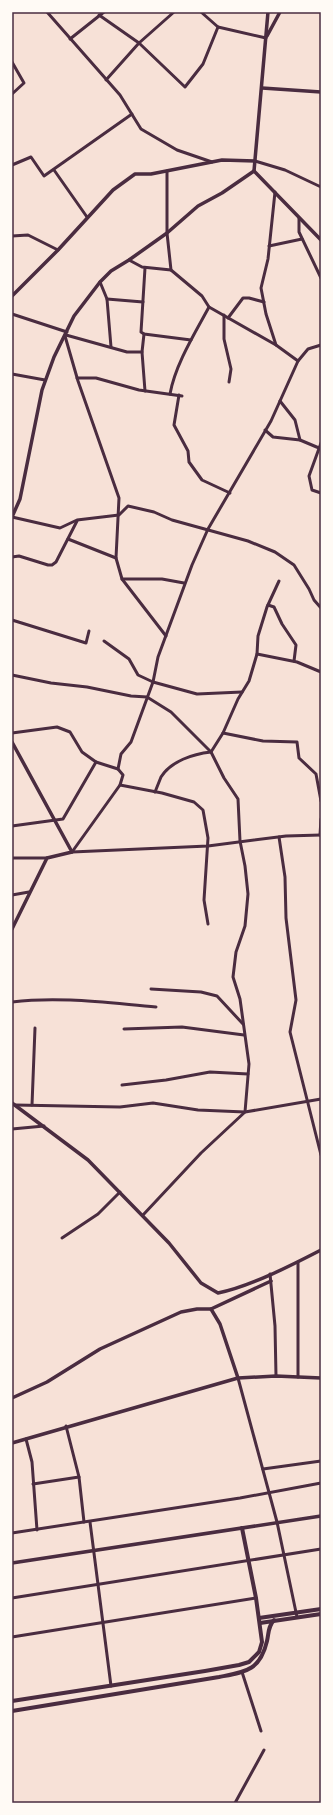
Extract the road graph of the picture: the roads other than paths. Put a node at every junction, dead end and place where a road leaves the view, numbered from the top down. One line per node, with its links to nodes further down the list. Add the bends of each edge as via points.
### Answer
1 (47, 12): 10 (street)
2 (104, 12): 7 (street)
3 (174, 12): 11 (street)
4 (201, 12): 8 (street)
5 (268, 12): 9 (street)
6 (280, 12): 9 (street)
7 (100, 15): 10 (street); 11 (street)
8 (218, 27): 9 (street); 11 (street, via 203,64 185,87)
9 (266, 38): 14 (street)
10 (70, 39): 13 (street)
11 (139, 43): 13 (street)
12 (12, 62): 16 (street, via 24,83)
13 (106, 80): 17 (street, via 120,95)
14 (262, 88): 15 (street); 18 (street)
15 (321, 92)
16 (12, 94)
17 (132, 114): 19 (street, via 141,129 177,150); 21 (street)
18 (255, 161): 19 (street); 23 (street); 24 (street, via 285,170)
19 (212, 162): 22 (street)
20 (12, 165): 21 (street, via 30,157 44,176)
21 (54, 170): 26 (street)
22 (167, 170): 26 (street, via 135,174 113,190); 28 (street)
23 (254, 171): 25 (street); 28 (street, via 198,206)
24 (321, 187)
25 (275, 192): 27 (street); 32 (street)
26 (87, 218): 33 (street)
27 (299, 218): 30 (street); 31 (street)
28 (167, 233): 34 (street); 36 (street)
29 (12, 236): 33 (street, via 28,235)
30 (302, 239): 32 (street); 37 (street)
31 (321, 240)
32 (269, 246): 42 (street, via 261,288)
33 (58, 250): 39 (street)
34 (129, 260): 35 (street); 38 (street, via 111,271)
35 (145, 268): 36 (street); 41 (street)
36 (171, 270): 43 (street, via 202,296)
37 (321, 278)
38 (100, 282): 40 (street); 47 (street, via 74,316)
39 (12, 296)
40 (107, 299): 41 (street); 52 (street)
41 (143, 302): 48 (street, via 141,327)
42 (264, 302): 46 (street, via 243,298); 50 (street)
43 (209, 307): 45 (street); 49 (street)
44 (12, 314): 47 (street)
45 (224, 315): 46 (street); 58 (street, via 224,339 231,369)
46 (228, 318): 50 (street)
47 (66, 334): 52 (street); 56 (street); 57 (street)
48 (144, 334): 49 (street); 53 (street)
49 (191, 340): 60 (street, via 174,378)
50 (276, 345): 54 (street)
51 (321, 345): 54 (street, via 308,349)
52 (111, 347): 53 (street, via 127,352)
53 (142, 352): 59 (street)
54 (298, 361): 61 (street)
55 (12, 374): 57 (street)
56 (77, 378): 59 (street, via 96,378); 68 (street, via 119,498)
57 (45, 380): 69 (street, via 20,499)
58 (229, 382)
59 (145, 391): 60 (street)
60 (170, 394): 66 (street, via 180,395 174,425 188,451 189,462 202,480)
61 (280, 400): 62 (street); 63 (street, via 295,420)
62 (265, 430): 63 (street, via 273,437); 66 (street)
63 (300, 440): 65 (street)
64 (321, 444): 65 (street)
65 (319, 448): 67 (street, via 309,476 312,490)
66 (230, 493): 71 (street)
67 (321, 493)
68 (119, 515): 70 (street); 71 (street, via 128,506); 74 (street)
69 (12, 517): 70 (street, via 60,528)
70 (77, 520): 72 (street)
71 (208, 530): 77 (street); 79 (street, via 248,541 275,552 294,565)
72 (68, 539): 73 (street, via 52,565 19,556); 74 (street)
73 (12, 557)
74 (116, 558): 75 (street)
75 (122, 579): 77 (street); 82 (street)
76 (279, 581): 78 (street)
77 (184, 582): 82 (street)
78 (268, 605): 84 (street, via 258,636); 85 (street, via 274,607 296,645)
79 (321, 608)
80 (12, 620): 81 (street, via 86,643)
81 (90, 631)
82 (166, 636): 88 (street)
83 (104, 641): 88 (street, via 129,659 138,675)
84 (257, 654): 85 (street); 89 (street, via 249,681)
85 (294, 661): 86 (street)
86 (321, 672)
87 (12, 675): 90 (street)
88 (153, 682): 89 (street, via 197,694); 90 (street)
89 (242, 692): 92 (street)
90 (147, 698): 94 (street, via 171,712); 96 (street, via 131,742 121,754)
91 (12, 733): 95 (street, via 57,727 70,732 82,752)
92 (223, 733): 94 (street); 99 (street, via 263,741 297,742 299,758 316,774)
93 (12, 742): 101 (street)
94 (211, 752): 98 (street, via 196,754 171,766 161,777); 105 (street, via 238,799)
95 (96, 762): 96 (street); 101 (street, via 63,819)
96 (118, 769): 97 (street, via 123,775)
97 (120, 784): 98 (street); 107 (street)
98 (155, 792): 106 (street, via 194,802 203,810)
99 (321, 801)
100 (321, 819): 103 (street)
101 (55, 820): 102 (street); 107 (street)
102 (12, 826)
103 (321, 835): 104 (street)
104 (279, 838): 105 (street); 124 (street, via 296,1000 290,1032)
105 (240, 842): 106 (street); 117 (street, via 248,894 245,926 236,952 233,977 240,999)
106 (208, 846): 107 (street); 112 (street, via 204,900)
107 (72, 852): 109 (street)
108 (12, 858): 109 (street)
109 (47, 858): 110 (street)
110 (29, 892): 111 (street); 113 (street)
111 (12, 895)
112 (208, 924)
113 (12, 929)
114 (152, 989): 117 (street, via 201,992 217,996)
115 (12, 1002): 116 (street, via 32,999 82,1000)
116 (156, 1007)
117 (243, 1024): 120 (street)
118 (35, 1028): 126 (street)
119 (124, 1029): 120 (street, via 182,1028)
120 (244, 1035): 121 (street, via 249,1064)
121 (248, 1074): 122 (street, via 210,1072); 127 (street)
122 (122, 1085)
123 (321, 1099): 124 (street)
124 (309, 1101): 127 (street); 130 (street)
125 (14, 1104): 126 (street); 128 (street)
126 (32, 1105): 127 (street, via 120,1107 153,1103 198,1110)
127 (245, 1112): 132 (street, via 201,1153)
128 (44, 1126): 129 (street); 131 (street, via 88,1160)
129 (12, 1129)
130 (321, 1155)
131 (120, 1192): 132 (street); 133 (street, via 98,1214)
132 (143, 1215): 136 (street, via 202,1283 218,1293)
133 (62, 1238)
134 (321, 1250): 135 (street)
135 (298, 1262): 136 (street); 140 (street)
136 (270, 1274): 137 (street)
137 (271, 1281): 138 (street); 139 (street)
138 (211, 1309): 141 (street, via 220,1324); 143 (street, via 181,1312 100,1349 47,1382)
139 (276, 1376): 140 (street); 141 (street)
140 (298, 1377): 142 (street)
141 (238, 1378): 144 (street); 148 (street)
142 (321, 1378)
143 (12, 1398)
144 (66, 1426): 145 (street); 149 (street)
145 (26, 1439): 146 (street); 151 (street, via 32,1462)
146 (12, 1443)
147 (321, 1461): 148 (street)
148 (263, 1469): 152 (street)
149 (79, 1477): 151 (street); 154 (street)
150 (321, 1483): 152 (street)
151 (33, 1484): 158 (street)
152 (268, 1492): 155 (street); 156 (street)
153 (321, 1516): 156 (street)
154 (84, 1522): 155 (street); 158 (street)
155 (90, 1522): 161 (street)
156 (277, 1522): 157 (street); 162 (street)
157 (242, 1528): 161 (street); 163 (main road)
158 (37, 1530): 159 (street)
159 (12, 1533)
160 (321, 1549): 162 (street)
161 (94, 1551): 164 (street); 165 (street)
162 (284, 1555): 163 (street); 170 (street)
163 (248, 1560): 165 (street); 167 (main road)
164 (12, 1564)
165 (98, 1585): 166 (street); 173 (street)
166 (12, 1598)
167 (256, 1598): 171 (main road); 173 (street)
168 (321, 1609): 170 (main road)
169 (321, 1614): 170 (main road)
170 (296, 1615): 171 (main road); 172 (main road)
171 (259, 1618): 174 (main road)
172 (274, 1620): 174 (main road); 176 (main road, via 268,1626 267,1640 259,1660 249,1670)
173 (103, 1622): 175 (street); 177 (street)
174 (260, 1623): 177 (main road, via 261,1647 249,1662)
175 (12, 1637)
176 (242, 1672): 179 (main road); 180 (street)
177 (111, 1686): 178 (main road)
178 (12, 1701)
179 (12, 1711)
180 (261, 1731)
181 (264, 1750): 182 (street)
182 (235, 1803)

